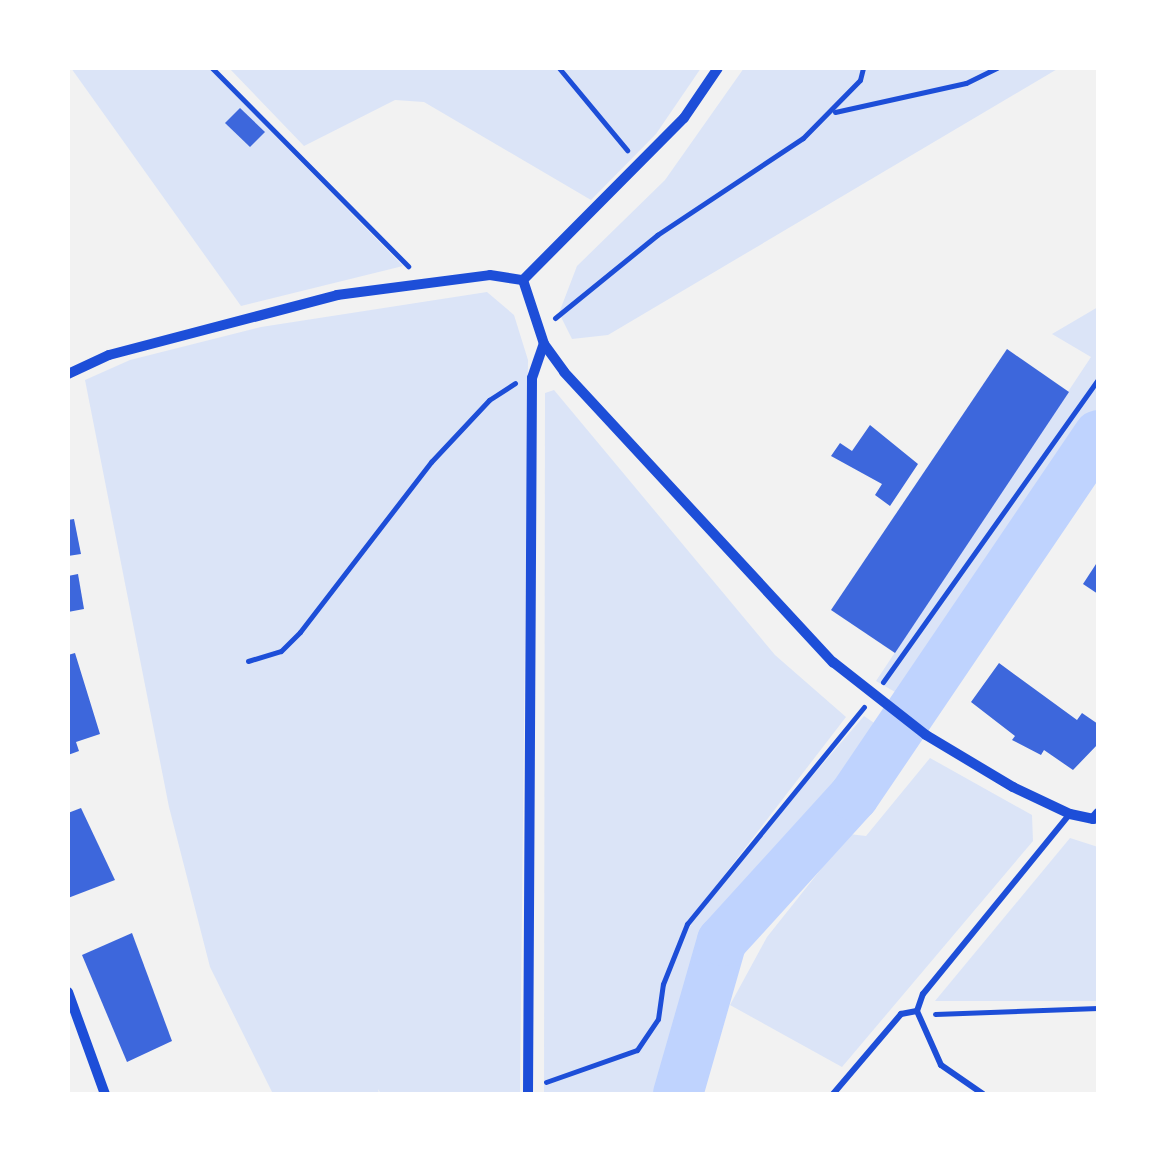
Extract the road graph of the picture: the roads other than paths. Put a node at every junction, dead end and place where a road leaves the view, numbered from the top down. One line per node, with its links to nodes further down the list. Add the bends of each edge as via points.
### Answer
1 (718, 68): 2 (street, via 640,164)
2 (523, 280): 3 (street); 4 (street, via 490,275 424,283 253,315 110,355)
3 (544, 344): 5 (street, via 700,523 872,696 926,735); 9 (street, via 532,378)
4 (68, 374)
5 (1070, 814): 6 (street); 8 (lane)
6 (1096, 816)
7 (68, 992): 10 (street)
8 (917, 1010): 11 (lane, via 901,1014); 12 (lane, via 941,1065)
9 (528, 1091)
10 (104, 1094)
11 (832, 1094)
12 (983, 1094)

